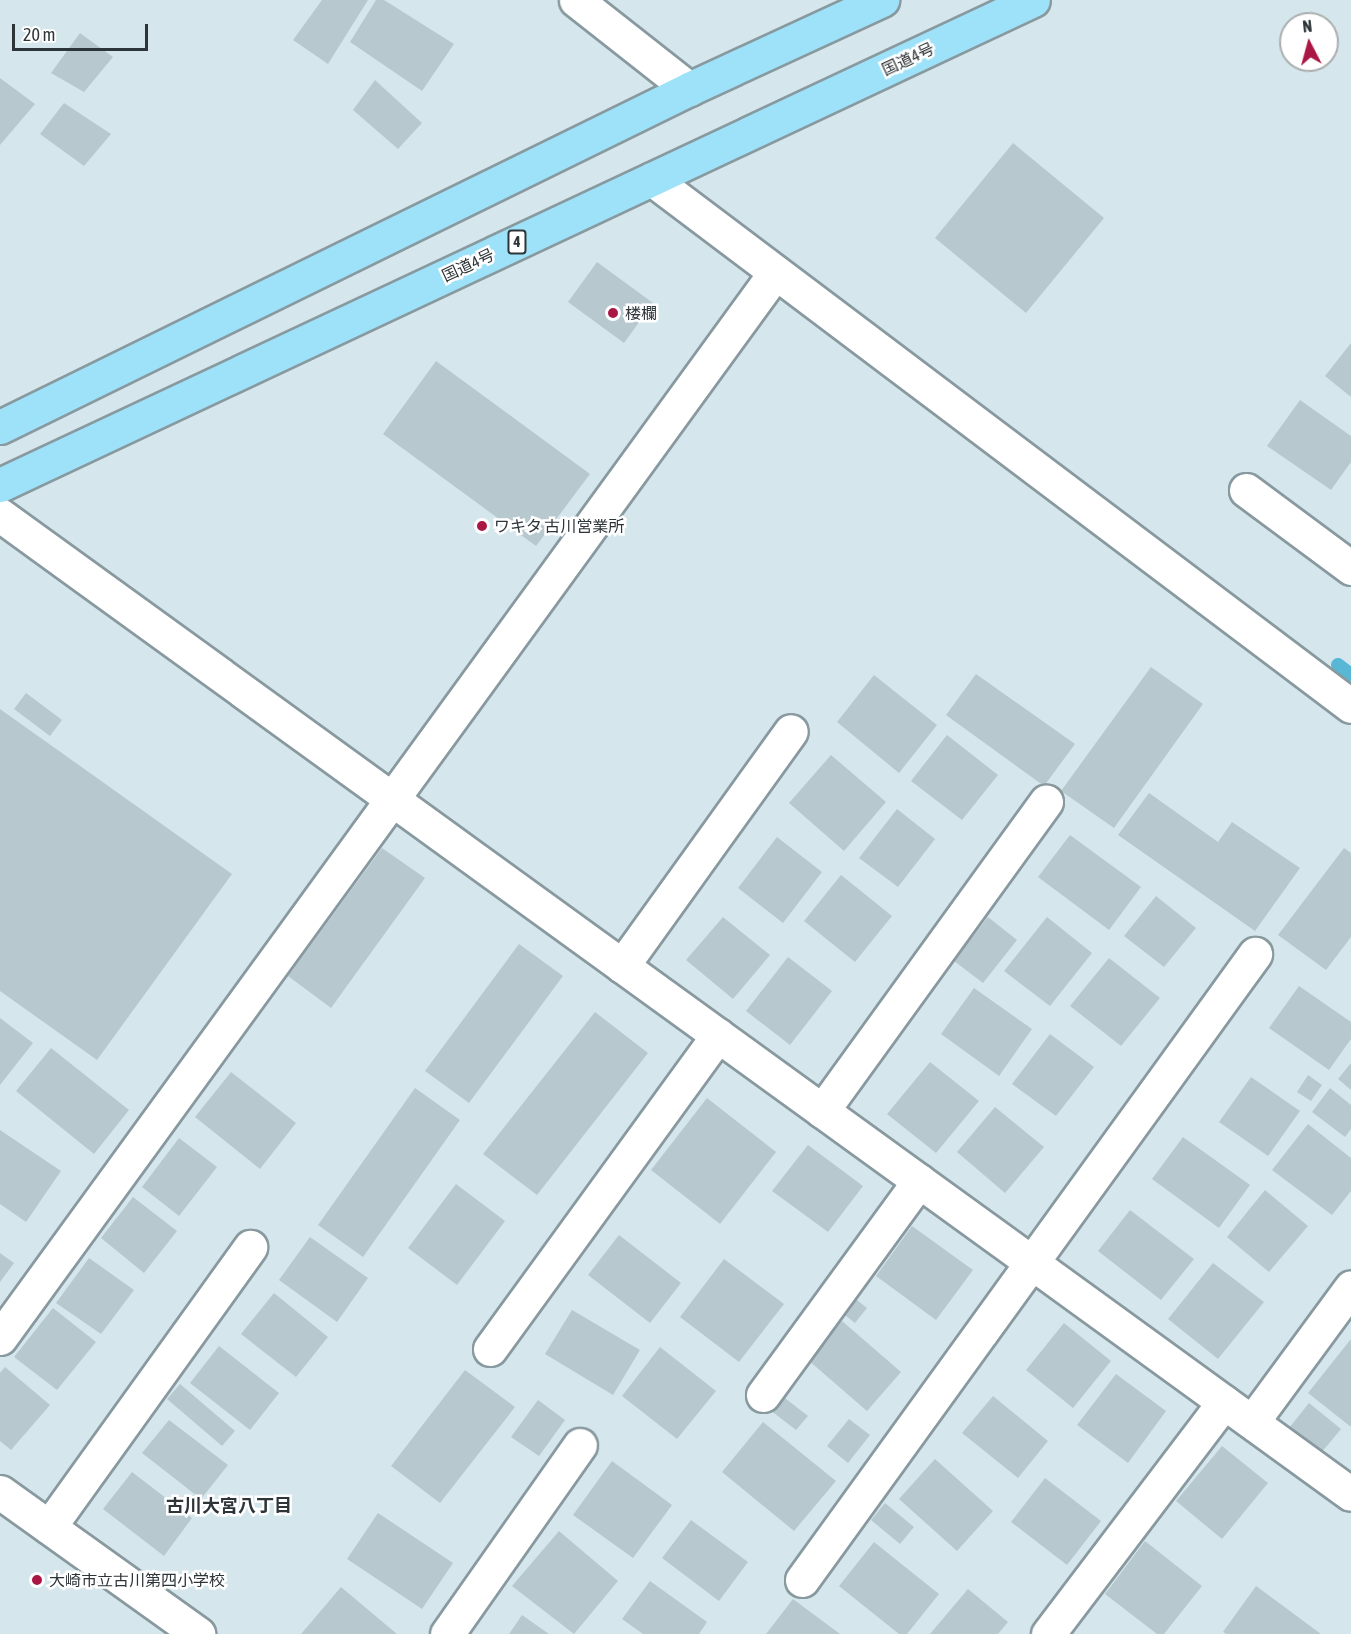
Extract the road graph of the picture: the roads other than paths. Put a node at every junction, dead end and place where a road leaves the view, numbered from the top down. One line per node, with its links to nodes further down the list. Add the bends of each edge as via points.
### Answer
1 (576, 0): 4 (street)
2 (882, 0): 5 (highway)
3 (1033, 0): 6 (highway, 国道4号 / 4)
4 (610, 10): 5 (street)
5 (689, 89): 8 (highway)
6 (652, 179): 7 (street); 9 (highway, 国道4号 / 4)
7 (775, 273): 13 (street); 15 (street)
8 (0, 427)
9 (0, 485)
10 (1246, 490): 12 (street)
11 (0, 515): 15 (street)
12 (1350, 566)
13 (1351, 706)
14 (791, 731): 18 (street)
15 (392, 799): 18 (street); 25 (street)
16 (1046, 802): 20 (street)
17 (1255, 954): 23 (street)
18 (622, 966): 19 (street)
19 (718, 1035): 20 (street); 26 (street)
20 (822, 1111): 21 (street)
21 (919, 1181): 23 (street); 27 (street)
22 (250, 1247): 33 (street)
23 (1032, 1263): 28 (street); 34 (street)
24 (1351, 1287): 29 (street)
25 (0, 1338)
26 (490, 1349)
27 (763, 1395)
28 (1224, 1401): 29 (street); 37 (street)
29 (1252, 1422): 32 (street)
30 (579, 1445): 36 (street)
31 (0, 1492): 33 (street)
32 (1351, 1494)
33 (49, 1527): 35 (street)
34 (802, 1580)
35 (198, 1634)
36 (447, 1634)
37 (1048, 1634)

